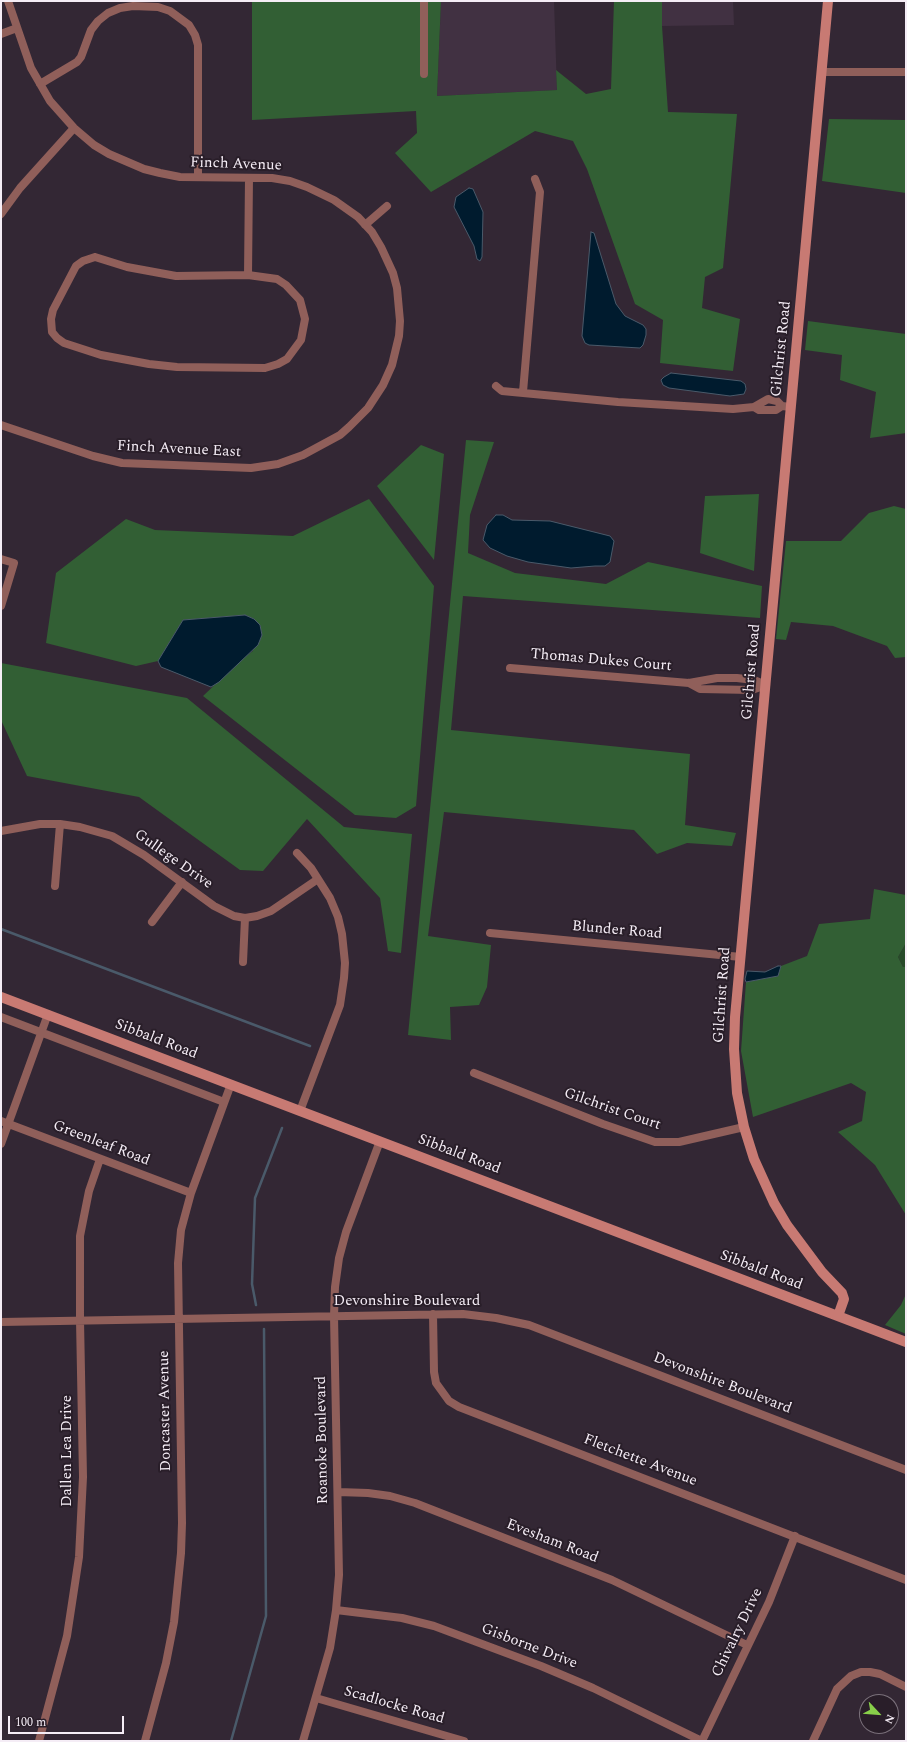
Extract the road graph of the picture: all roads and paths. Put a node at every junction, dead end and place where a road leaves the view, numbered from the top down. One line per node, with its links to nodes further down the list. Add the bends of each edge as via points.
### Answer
1 (8, 1): 4 (street, Finch Avenue)
2 (424, 1): 8 (street)
3 (828, 1): 6 (street, Gilchrist Road)
4 (17, 28): 5 (street); 9 (street, Finch Avenue, via 31,68)
5 (1, 34)
6 (822, 72): 7 (street); 20 (street, Gilchrist Road)
7 (906, 72)
8 (424, 74)
9 (40, 84): 10 (street, Finch Avenue, via 50,101); 11 (street, via 77,62 91,30 108,13 133,6 170,10 189,25 195,35 199,54)
10 (74, 128): 11 (street, Finch Avenue, via 109,154 144,169); 15 (street, via 20,188)
11 (198, 177): 12 (street, Finch Avenue)
12 (249, 178): 16 (street, Finch Avenue, via 272,178 307,187 334,200); 17 (street)
13 (535, 179): 19 (street, via 540,192)
14 (387, 206): 16 (street)
15 (1, 214)
16 (365, 225): 22 (street, Finch Avenue, via 381,247 393,273 400,304 399,336 392,365 376,397 350,427)
17 (248, 275): 17 (street, via 277,279 300,300 304,310 305,330 296,349 287,359 265,368 177,367 149,364 101,355 64,343 52,332 50,319 76,266 82,260 101,258 127,267 176,276)
18 (496, 386): 19 (street, via 502,390)
19 (523, 392): 20 (street, via 626,403 733,409 754,407 768,400)
20 (787, 406): 27 (street, Gilchrist Road)
21 (1, 425): 22 (street, Finch Avenue East, via 93,456 134,464 266,467 292,460)
22 (332, 439)
23 (1, 559): 24 (street, via 14,563)
24 (1, 606)
25 (510, 668): 26 (street, Thomas Dukes Court)
26 (689, 683): 27 (street, Thomas Dukes Court, via 717,678 736,678 754,680); 27 (street, Thomas Dukes Court, via 700,689 752,690)
27 (766, 685): 37 (street, Gilchrist Road)
28 (60, 824): 29 (street, Gullege Drive, via 40,824); 32 (street, Gullege Drive, via 112,836); 33 (street)
29 (1, 832)
30 (297, 853): 31 (street)
31 (318, 879): 34 (street, Gullege Drive, via 271,911); 46 (street, via 338,917 344,948 344,978 335,1019)
32 (182, 882): 34 (street, Gullege Drive, via 224,912); 35 (street)
33 (55, 886)
34 (245, 918): 38 (street)
35 (152, 922)
36 (490, 933): 37 (street, Blunder Road)
37 (741, 957): 48 (street, Gilchrist Road, via 734,1049 737,1093)
38 (244, 962)
39 (1, 997): 40 (street, Sibbald Road)
40 (48, 1014): 42 (street); 44 (street, Sibbald Road)
41 (1, 1017): 42 (street)
42 (42, 1032): 45 (street); 47 (street)
43 (474, 1073): 48 (street, Gilchrist Court, via 655,1142 679,1142)
44 (231, 1084): 45 (street, Doncaster Avenue); 46 (street, Sibbald Road)
45 (224, 1102): 52 (street, Doncaster Avenue)
46 (300, 1111): 49 (street, Sibbald Road)
47 (4, 1122): 50 (street); 51 (street, Greenleaf Road)
48 (744, 1127): 55 (street, Gilchrist Road, via 763,1181 787,1225 822,1272 842,1293 844,1299)
49 (380, 1142): 54 (street, Roanoke Boulevard, via 344,1238 335,1287); 55 (street, Sibbald Road)
50 (1, 1144)
51 (100, 1160): 52 (street, Greenleaf Road); 57 (street, Dallen Lea Drive, via 89,1191 80,1236)
52 (191, 1193): 56 (street, Doncaster Avenue, via 184,1215 179,1249)
53 (433, 1314): 54 (street, Devonshire Boulevard); 60 (street, Devonshire Boulevard, via 463,1314 529,1325); 62 (street, Fletchette Avenue, via 436,1383 449,1401)
54 (334, 1316): 56 (street, Devonshire Boulevard); 61 (street, Roanoke Boulevard)
55 (838, 1316): 59 (street, Sibbald Road)
56 (179, 1318): 57 (street, Devonshire Boulevard); 69 (street, Doncaster Avenue, via 182,1553 166,1663)
57 (80, 1320): 58 (street, Devonshire Boulevard); 68 (street, Dallen Lea Drive, via 83,1477 79,1558 67,1636)
58 (1, 1322)
59 (906, 1342)
60 (906, 1470)
61 (338, 1492): 64 (street, Roanoke Boulevard, via 339,1575); 65 (street, Evesham Road, via 390,1496 415,1503 612,1580)
62 (795, 1536): 63 (street, Fletchette Avenue); 65 (street, Chivalry Drive, via 777,1584)
63 (906, 1580)
64 (336, 1610): 67 (street, Roanoke Boulevard, via 330,1648); 72 (street, Gisborne Drive, via 402,1618 434,1626 554,1671)
65 (747, 1645): 72 (street, Chivalry Drive)
66 (906, 1687): 73 (street, via 870,1672 851,1676 837,1689)
67 (316, 1698): 70 (street, Roanoke Boulevard); 71 (street, Scadlocke Road)
68 (39, 1741)
69 (145, 1741)
70 (303, 1741)
71 (464, 1741)
72 (702, 1741)
73 (813, 1741)

